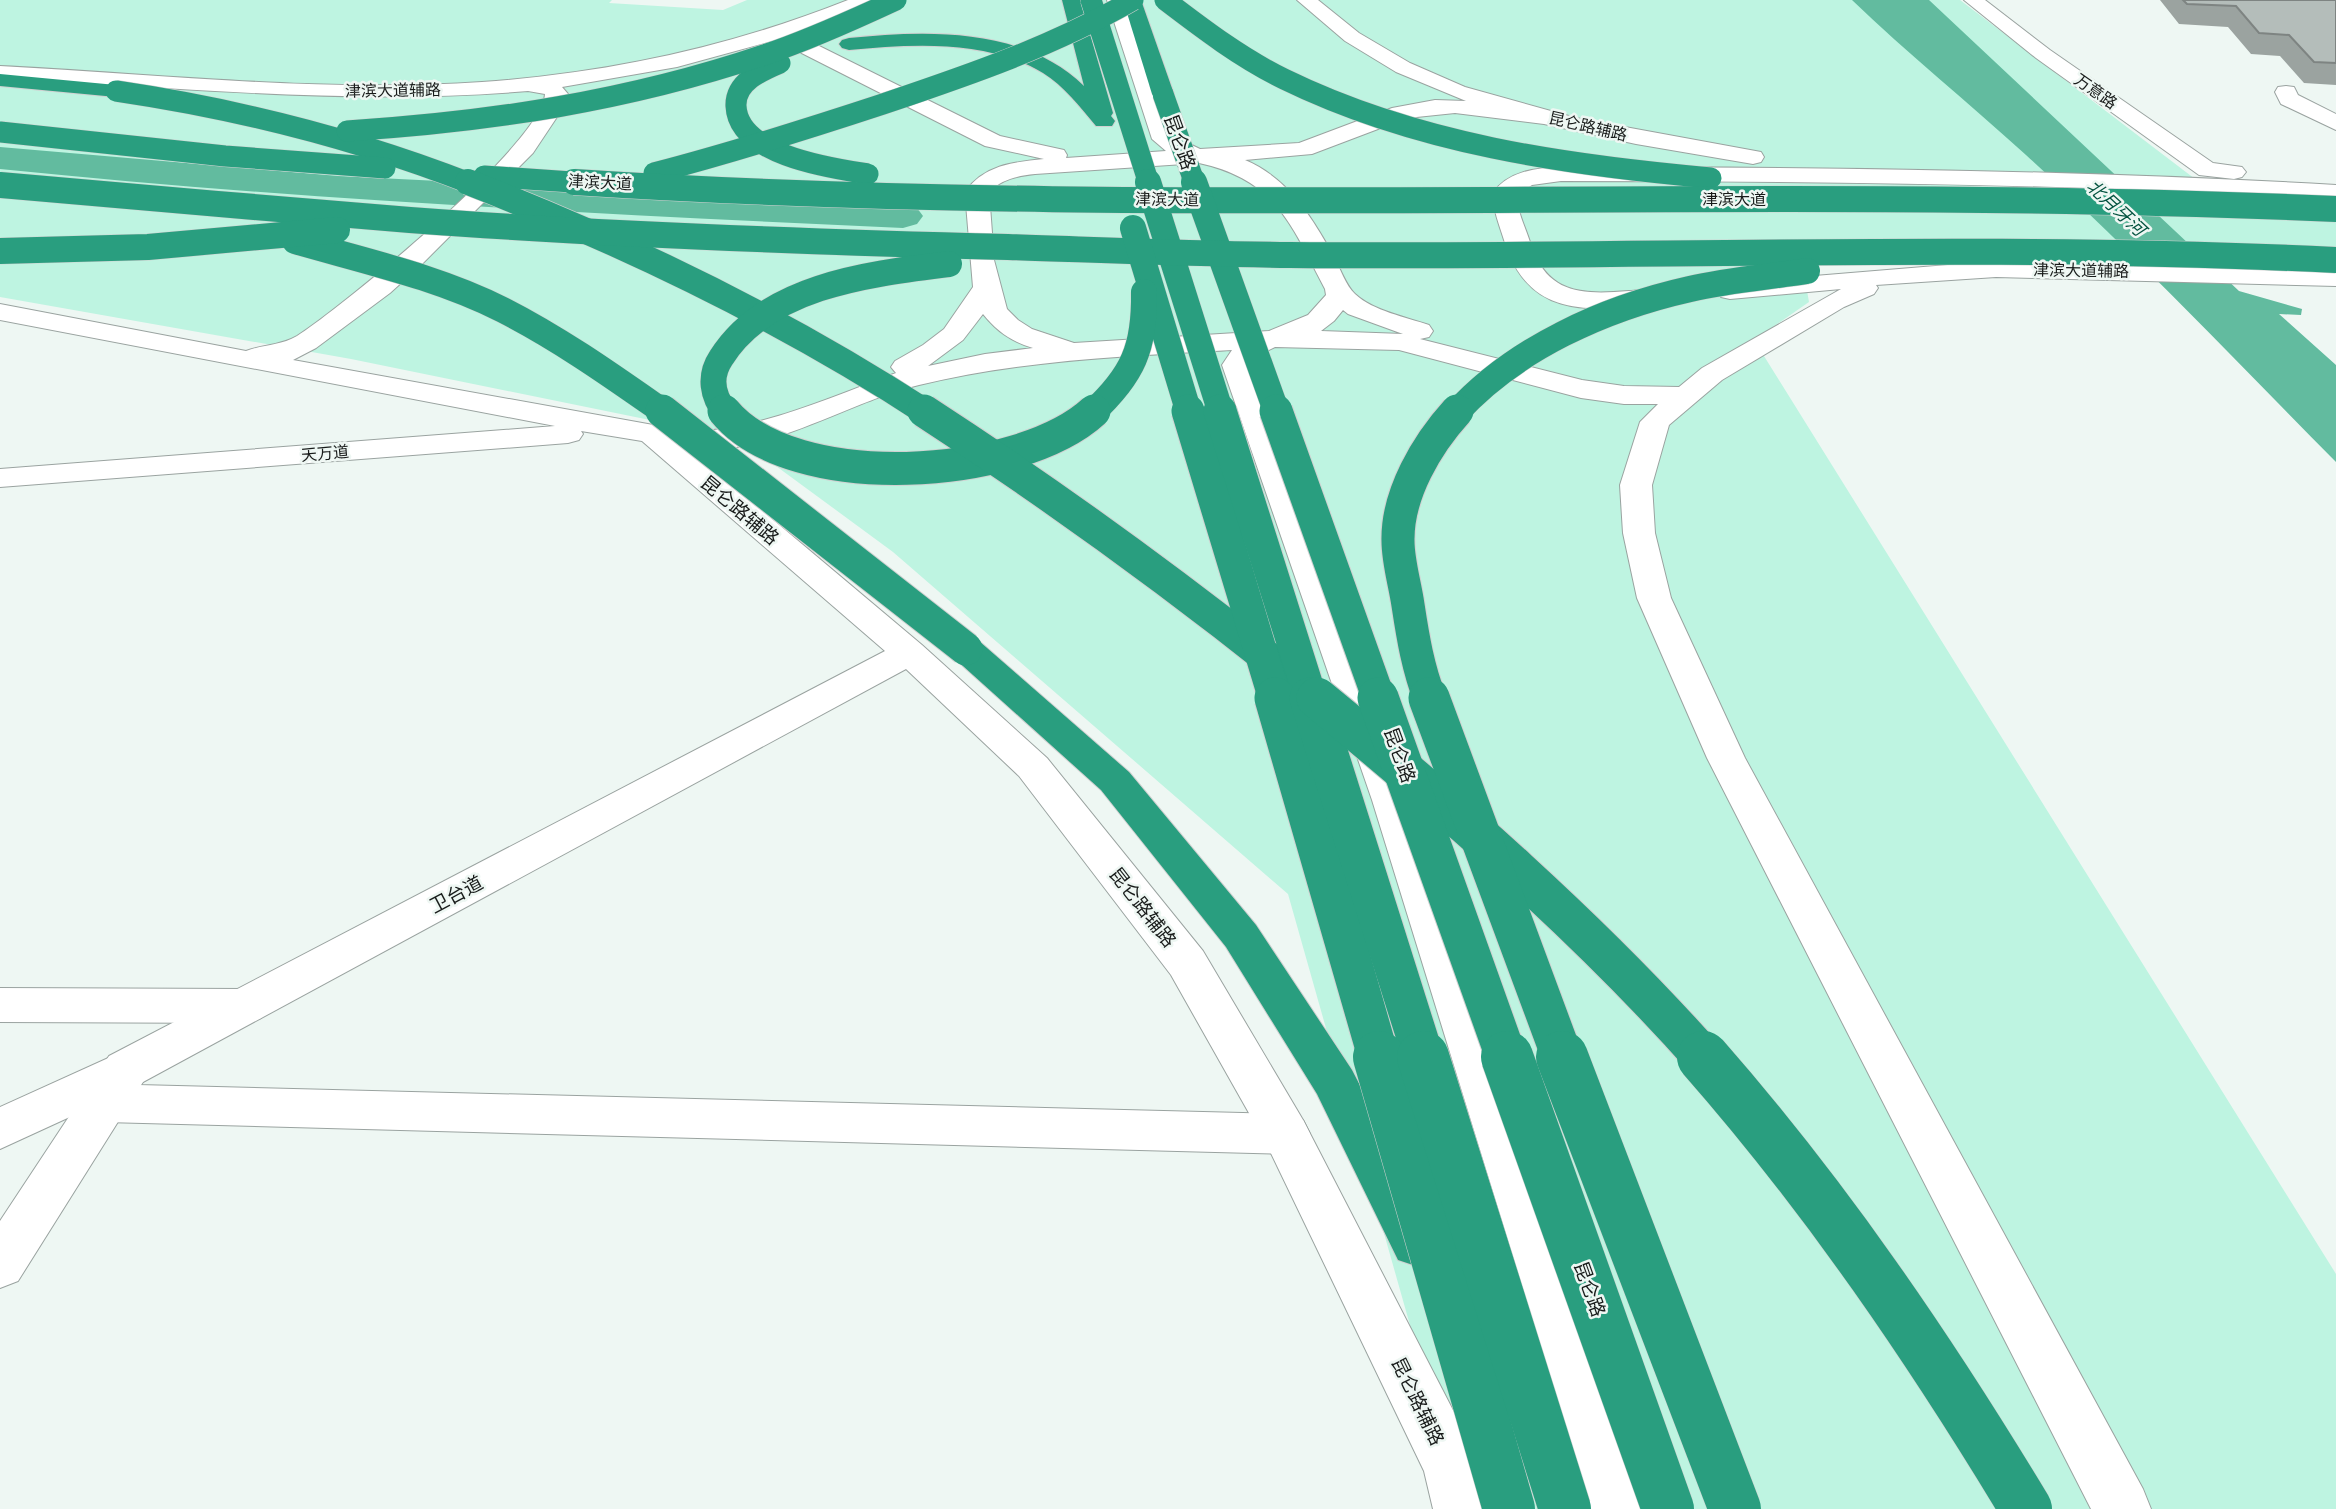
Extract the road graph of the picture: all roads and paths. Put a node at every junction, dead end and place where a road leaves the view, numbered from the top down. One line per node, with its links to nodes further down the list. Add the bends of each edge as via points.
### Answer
1 (865, 0): 12 (street)
2 (896, 0): 24 (highway, bridge, via 746,62 624,94 530,112 385,130 253,135)
3 (1071, 0): 22 (highway)
4 (1091, 0): 67 (highway, bridge)
5 (1104, 0): 27 (street, via 1151,139 1142,151)
6 (1116, 0): 26 (street, via 1163,139)
7 (1132, 0): 40 (highway, bridge, via 1063,36 926,90 705,160 581,190 435,217 271,238); 70 (highway, 昆仑路, bridge)
8 (1165, 0): 37 (highway, bridge, via 1228,50 1306,91 1368,114 1500,149 1725,179)
9 (1306, 0): 14 (street, 昆仑路辅路, via 1363,45)
10 (1973, 0): 28 (street, 万意路, via 2043,54)
11 (1984, 0): 28 (street, 万意路)
12 (771, 37): 15 (street, 津滨大道辅路); 25 (street, via 941,128); 27 (street, via 993,141)
13 (0, 72): 17 (street, 津滨大道辅路, via 350,91)
14 (1416, 73): 20 (street, via 1432,93); 21 (street, 昆仑路辅路, via 1473,96)
15 (595, 77): 17 (street, 津滨大道辅路); 18 (street)
16 (0, 80): 72 (highway, bridge, via 191,101 260,115 381,150 508,196 703,285 803,339 933,416 1085,517 1371,740 1514,868 1651,1000 1784,1152 1896,1302 1980,1429)
17 (519, 85): 18 (street)
18 (555, 90): 53 (street, via 555,99 533,138 381,287 306,342)
19 (2324, 94): 23 (street, via 2286,92 2289,99)
20 (1427, 108): 21 (street); 26 (street, via 1400,113 1314,148); 38 (street, via 1417,119 1319,163)
21 (1550, 118): 29 (street, 昆仑路辅路, via 1754,157)
22 (1104, 121): 36 (highway, bridge, via 1076,88 1049,68 1005,51 947,41 849,44 806,54 751,78 734,105 739,122 754,138 798,159 844,171 952,182); 44 (highway, bridge)
23 (2336, 123)
24 (0, 131): 36 (highway, 津滨大道, bridge, via 225,156 532,179 943,196)
25 (956, 146)
26 (1198, 157): 27 (street); 38 (street, via 1254,173)
27 (1105, 161): 47 (street, via 1015,170 973,182)
28 (2215, 171): 30 (street); 31 (street); 33 (street)
29 (1897, 176): 31 (street); 45 (street, via 1547,175 1516,182 1505,193 1505,202 1525,265 1547,288 1576,299 1787,288)
30 (2336, 178)
31 (2181, 182): 33 (street)
32 (0, 185): 42 (highway, bridge, via 414,220 692,236)
33 (2294, 189): 35 (street)
34 (0, 191): 64 (highway, bridge, via 166,215 304,242 424,279 500,309 574,350 683,425 965,649 1115,781 1241,936 1328,1071)
35 (2336, 192)
36 (1325, 201): 37 (highway, 津滨大道, bridge)
37 (2213, 202): 39 (highway, 津滨大道, bridge)
38 (1290, 203): 48 (street)
39 (2336, 209)
40 (0, 251)
41 (2066, 252): 42 (highway, bridge); 43 (highway, bridge); 71 (highway, bridge, via 1782,273 1690,289 1624,309 1551,339 1478,388 1434,436 1404,507 1398,540 1417,664 1493,876)
42 (1290, 255): 44 (highway, bridge, via 1000,260 863,277 800,296 750,323 722,353 713,375 713,393 744,429 797,456 830,464 920,468 1007,454 1064,431 1115,393 1142,342 1146,321)
43 (2336, 260)
44 (1143, 268): 64 (highway, bridge, via 1277,706)
45 (1907, 275): 46 (street, 津滨大道辅路, via 1996,269); 54 (street, via 1835,301)
46 (2336, 278)
47 (986, 287): 52 (street, via 999,318 1011,329 1029,338); 55 (street, via 951,339 901,369 760,416)
48 (1339, 295): 50 (street, via 1320,320); 54 (street, via 1357,308 1408,328)
49 (0, 312): 53 (street, via 230,355)
50 (1271, 340): 51 (street); 54 (street, via 1400,342); 69 (street, via 1244,353 1236,365 1392,800)
51 (1163, 346): 52 (street); 68 (street, via 1196,352 1223,365 1226,372 1371,799)
52 (1082, 350): 55 (street, via 938,371 776,427 727,439 692,441)
53 (297, 362): 55 (street)
54 (1654, 404): 73 (street, via 1636,485 1639,534 1654,598 1726,758)
55 (651, 434): 56 (street, 天万道, via 524,437); 57 (street, 昆仑路辅路)
56 (0, 478)
57 (909, 653): 59 (street, 卫台道); 62 (street, 昆仑路辅路, via 1033,767 1187,963)
58 (0, 1005): 59 (street)
59 (245, 1006): 60 (street, 卫台道)
60 (115, 1086): 61 (street, 卫台道); 62 (street); 63 (street)
61 (0, 1129)
62 (1286, 1134): 65 (street, 昆仑路辅路, via 1452,1468)
63 (0, 1265)
64 (1450, 1311): 66 (highway, bridge)
65 (1462, 1509)
66 (1509, 1509)
67 (1565, 1509)
68 (1597, 1509)
69 (1620, 1509)
70 (1668, 1509)
71 (1735, 1509)
72 (2026, 1509)
73 (2122, 1509)

